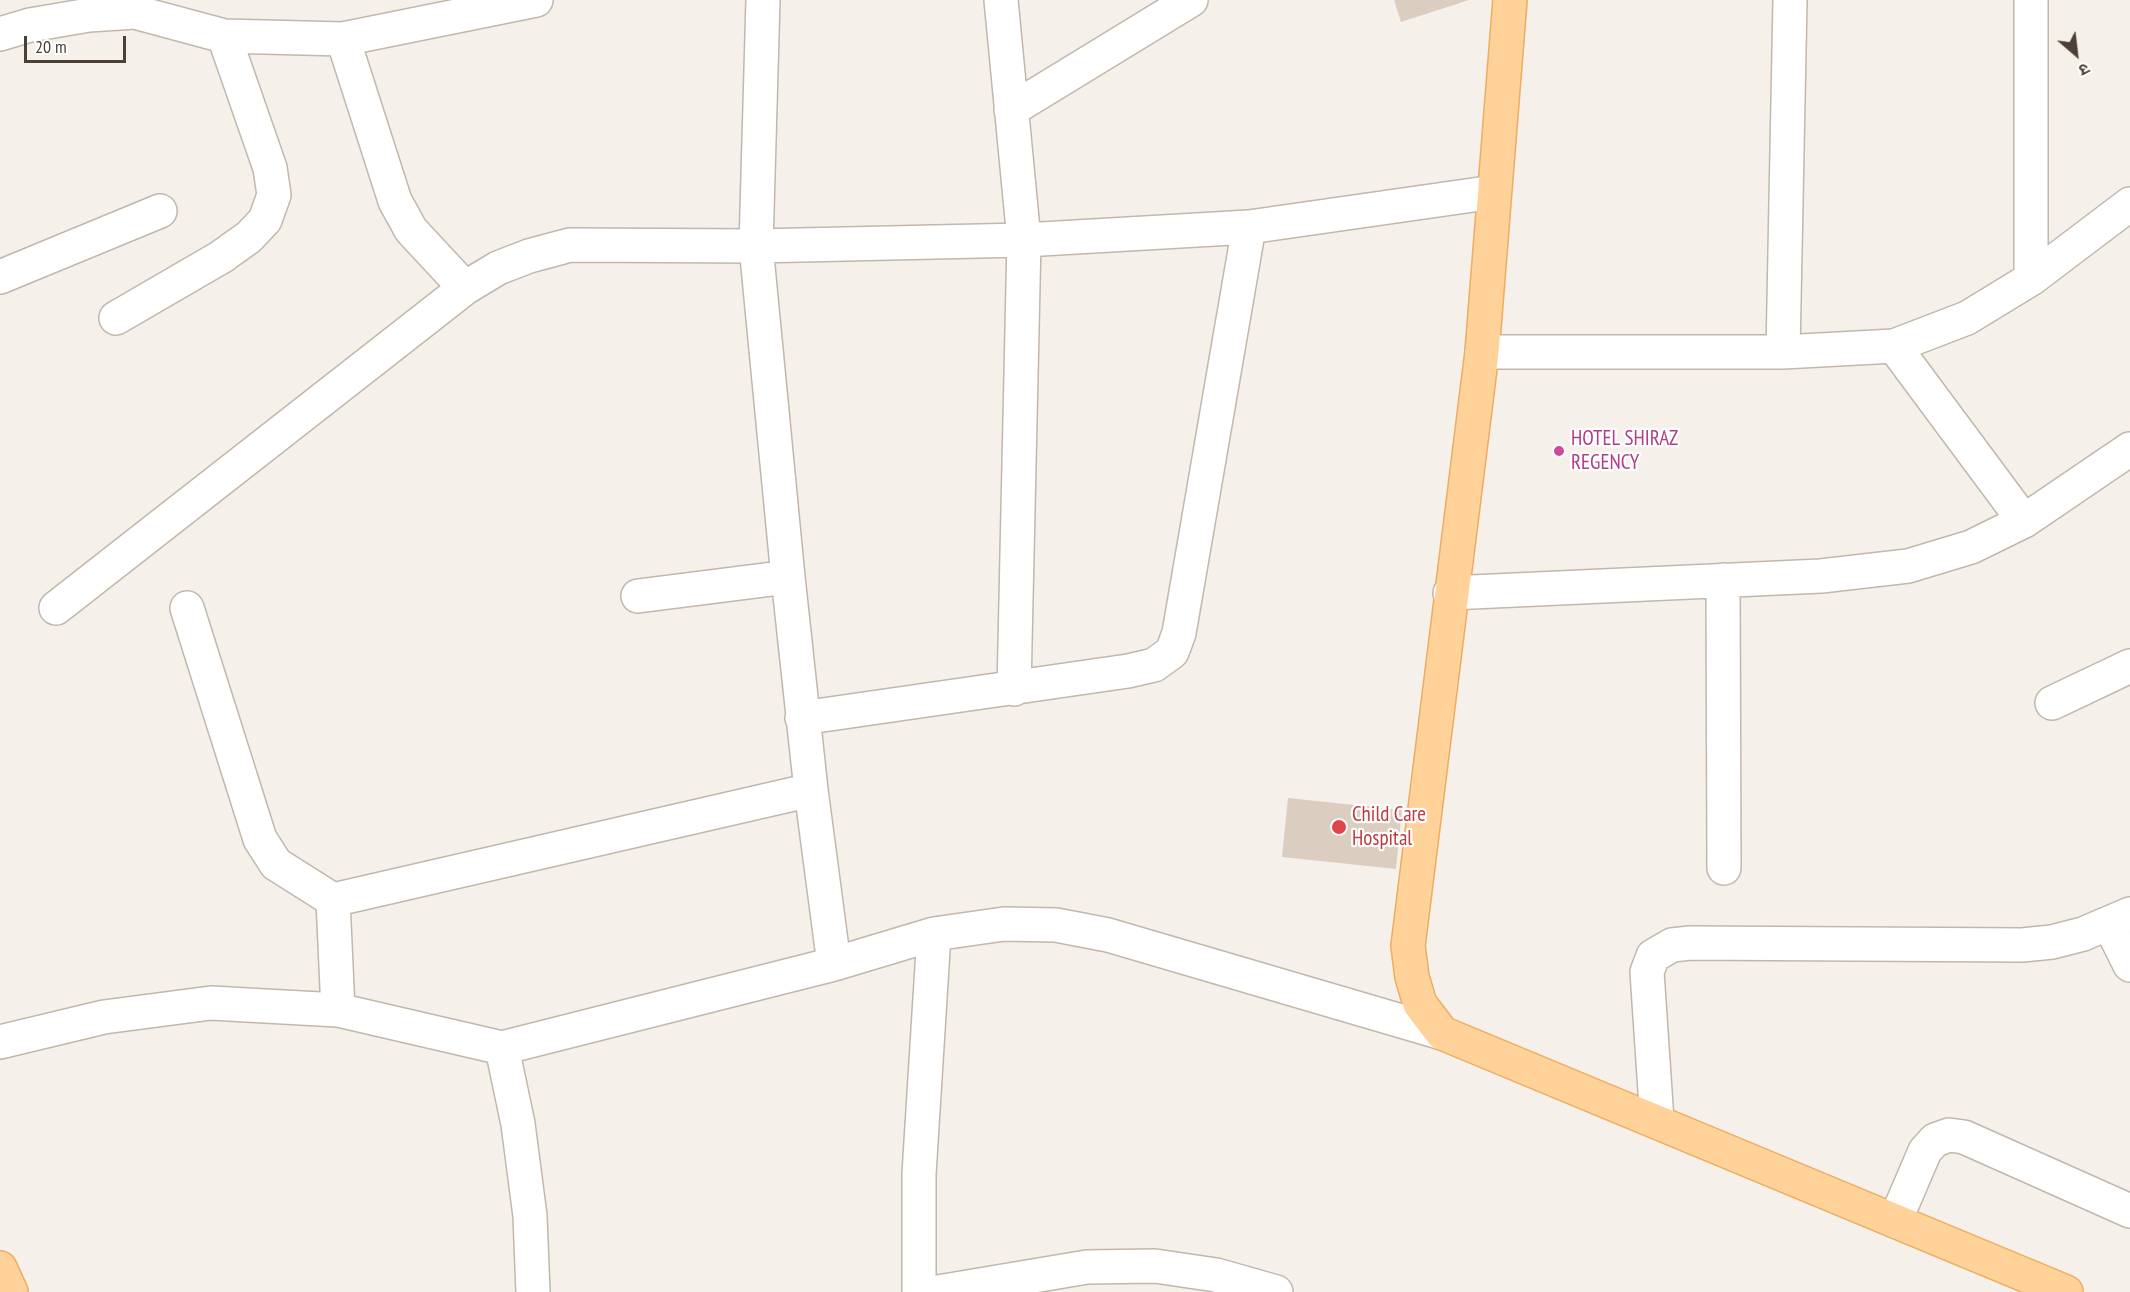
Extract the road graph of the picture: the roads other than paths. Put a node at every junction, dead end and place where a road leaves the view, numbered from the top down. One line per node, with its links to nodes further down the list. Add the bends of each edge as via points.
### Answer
1 (763, 0): 17 (street)
2 (1001, 0): 11 (street)
3 (1191, 0): 11 (street)
4 (1509, 0): 12 (main road)
5 (1790, 0): 24 (street)
6 (2031, 0): 19 (street)
7 (523, 1): 10 (street)
8 (0, 34): 9 (street, via 89,15 135,12)
9 (224, 36): 10 (street); 21 (street, via 270,168 274,195 265,220 221,257)
10 (343, 39): 20 (street, via 395,201 411,230)
11 (1011, 110): 16 (street)
12 (1494, 192): 15 (street); 23 (main road)
13 (2130, 204): 19 (street)
14 (160, 211): 18 (street)
15 (1249, 228): 16 (street); 34 (street, via 1179,633 1172,652 1154,665 1137,669)
16 (1024, 240): 17 (street); 34 (street)
17 (756, 246): 20 (street, via 570,245 498,268); 27 (street)
18 (0, 277)
19 (2031, 279): 22 (street, via 1967,318)
20 (465, 288): 31 (street)
21 (116, 318)
22 (1894, 346): 24 (street); 26 (street)
23 (1482, 351): 24 (street); 29 (main road)
24 (1783, 352)
25 (2130, 449): 26 (street)
26 (2024, 521): 28 (street, via 1971,547 1908,566 1821,576)
27 (788, 577): 30 (street); 36 (street)
28 (1723, 580): 29 (street); 38 (street)
29 (1450, 593): 45 (main road, via 1408,946 1420,1004)
30 (638, 596)
31 (56, 608)
32 (187, 608): 39 (street, via 260,839 276,864)
33 (2130, 666): 35 (street)
34 (1014, 689): 36 (street)
35 (2052, 703)
36 (802, 718): 37 (street)
37 (811, 790): 39 (street); 42 (street)
38 (1724, 868)
39 (333, 900): 44 (street)
40 (2119, 919): 43 (street); 48 (street, via 2083,934 2022,945 1672,945 1653,956 1647,972)
41 (934, 934): 42 (street); 45 (street, via 1004,924 1056,925 1108,935); 54 (street, via 919,1174)
42 (834, 964): 47 (street)
43 (2130, 965)
44 (338, 1010): 46 (street, via 211,1003 104,1017); 47 (street)
45 (1442, 1032): 48 (main road)
46 (0, 1042)
47 (502, 1048): 53 (street, via 518,1124)
48 (1657, 1121): 50 (main road)
49 (2130, 1211): 50 (street, via 1964,1137 1949,1135 1935,1140 1925,1151)
50 (1895, 1221): 57 (main road)
51 (0, 1268): 52 (main road)
52 (11, 1292)
53 (533, 1292)
54 (920, 1292)
55 (938, 1292): 56 (street, via 1087,1267 1155,1266 1216,1275)
56 (1276, 1292)
57 (2066, 1292)

